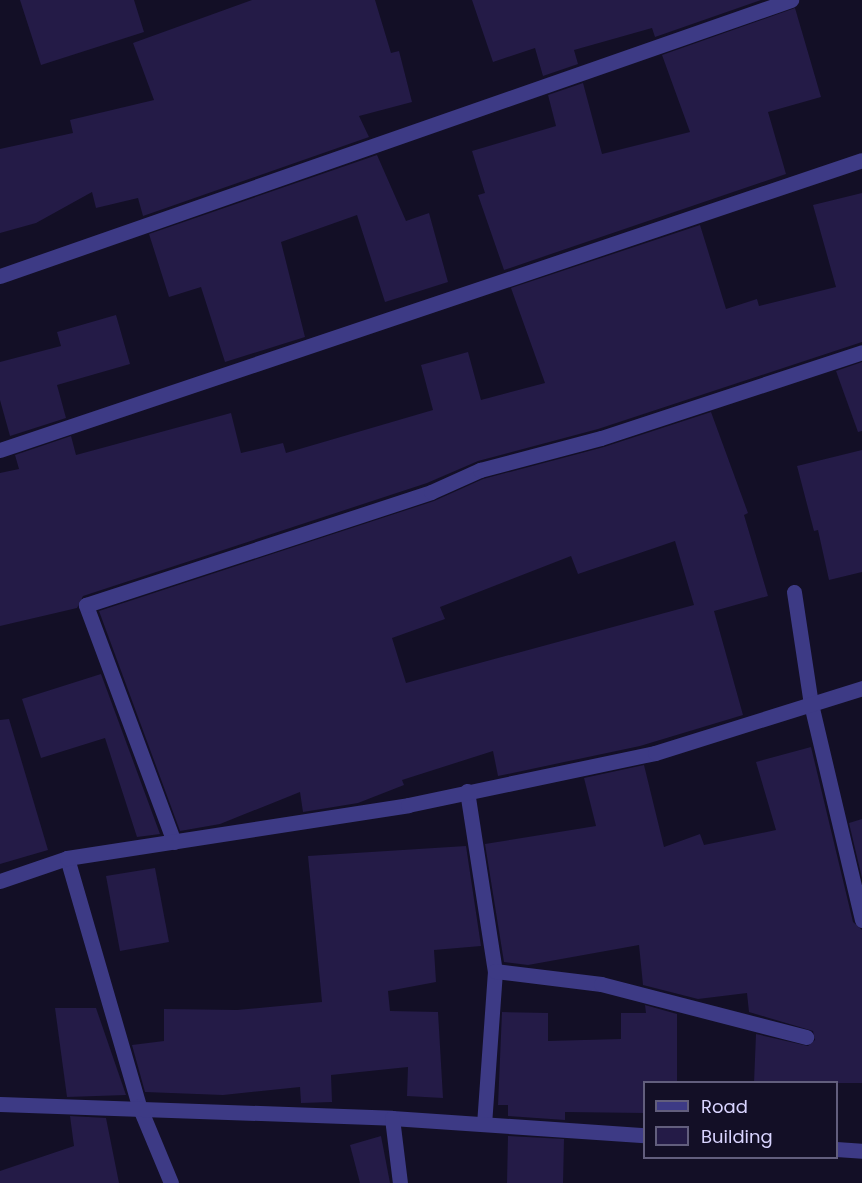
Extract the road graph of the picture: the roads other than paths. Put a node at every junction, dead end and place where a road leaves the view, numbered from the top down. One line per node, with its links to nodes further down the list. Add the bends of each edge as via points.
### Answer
1 (791, 0): 3 (street)
2 (862, 160): 5 (street)
3 (0, 276)
4 (862, 352): 10 (street, via 644,425 480,470 431,492 86,605)
5 (0, 450)
6 (794, 592): 8 (street)
7 (862, 688): 8 (street)
8 (811, 704): 9 (street, via 655,753); 13 (street)
9 (468, 791): 10 (street, via 408,805); 14 (street)
10 (174, 842): 11 (street)
11 (67, 858): 12 (street); 17 (street)
12 (0, 881)
13 (862, 920)
14 (495, 970): 15 (street, via 601,984); 19 (street)
15 (806, 1037)
16 (0, 1104): 17 (street)
17 (139, 1107): 18 (street); 23 (street)
18 (392, 1118): 19 (street); 24 (street)
19 (484, 1124): 20 (street)
20 (643, 1135)
21 (838, 1149): 22 (street)
22 (862, 1151)
23 (171, 1183)
24 (400, 1183)

